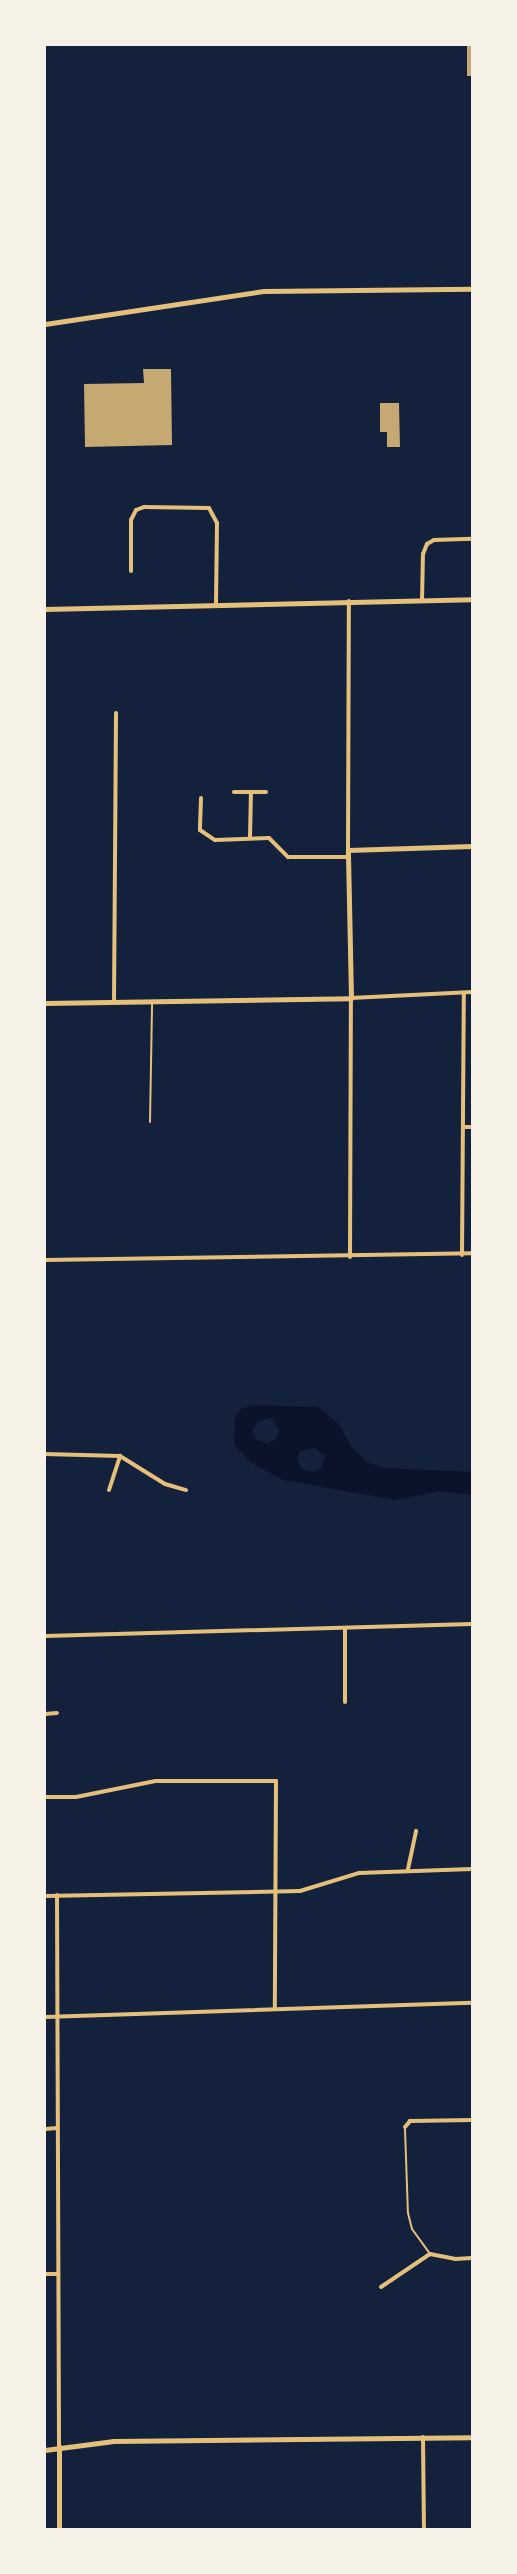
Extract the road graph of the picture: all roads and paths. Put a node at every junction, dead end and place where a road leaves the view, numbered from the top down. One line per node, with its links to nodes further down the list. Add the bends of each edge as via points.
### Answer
1 (472, 289): 2 (main road, via 264,291)
2 (45, 324)
3 (472, 539): 5 (street, via 434,540 427,544 423,554)
4 (131, 572): 8 (street, via 131,520 136,510 198,506 212,510 217,522)
5 (422, 600): 6 (street); 7 (street)
6 (472, 600)
7 (349, 601): 8 (street); 17 (street)
8 (216, 604): 9 (street)
9 (45, 609)
10 (116, 713): 23 (street)
11 (234, 792): 12 (street)
12 (251, 792): 13 (street); 15 (street)
13 (266, 792)
14 (201, 798): 15 (street, via 200,830 214,840)
15 (250, 838): 18 (street, via 273,838 284,854 295,858)
16 (472, 846): 17 (street)
17 (348, 850): 18 (street)
18 (348, 857): 21 (street)
19 (472, 992): 20 (street)
20 (464, 993): 21 (street); 26 (street)
21 (351, 998): 22 (street); 30 (street)
22 (152, 1001): 23 (street); 25 (lane)
23 (114, 1002): 24 (street)
24 (45, 1003)
25 (150, 1122)
26 (463, 1127): 27 (street); 29 (street)
27 (472, 1127)
28 (472, 1253): 29 (street)
29 (462, 1255): 30 (street)
30 (350, 1257): 31 (street)
31 (45, 1260)
32 (45, 1454): 33 (street)
33 (120, 1456): 34 (street); 35 (street, via 165,1484)
34 (109, 1490)
35 (186, 1490)
36 (472, 1624): 37 (street)
37 (345, 1628): 38 (street); 39 (street)
38 (45, 1636)
39 (345, 1702)
40 (57, 1713): 41 (street)
41 (45, 1714)
42 (45, 1797): 46 (street, via 76,1797 155,1781 276,1781)
43 (416, 1831): 44 (street)
44 (408, 1869): 45 (street); 46 (street, via 359,1873 300,1891)
45 (472, 1869)
46 (277, 1892): 47 (street); 50 (street)
47 (57, 1895): 48 (street); 52 (street)
48 (45, 1896)
49 (472, 2002): 50 (street)
50 (275, 2007): 52 (street)
51 (45, 2017): 52 (street)
52 (56, 2017): 55 (street)
53 (472, 2120): 54 (street, via 410,2121)
54 (405, 2127): 57 (lane, via 408,2213 412,2229)
55 (57, 2128): 56 (street); 60 (street)
56 (45, 2129)
57 (430, 2254): 58 (street); 61 (street)
58 (472, 2258)
59 (45, 2274): 60 (street)
60 (58, 2274): 64 (street)
61 (381, 2287)
62 (423, 2437): 63 (street); 64 (street, via 113,2441); 67 (street)
63 (472, 2437)
64 (59, 2447): 65 (street); 66 (street)
65 (45, 2450)
66 (59, 2529)
67 (424, 2529)

